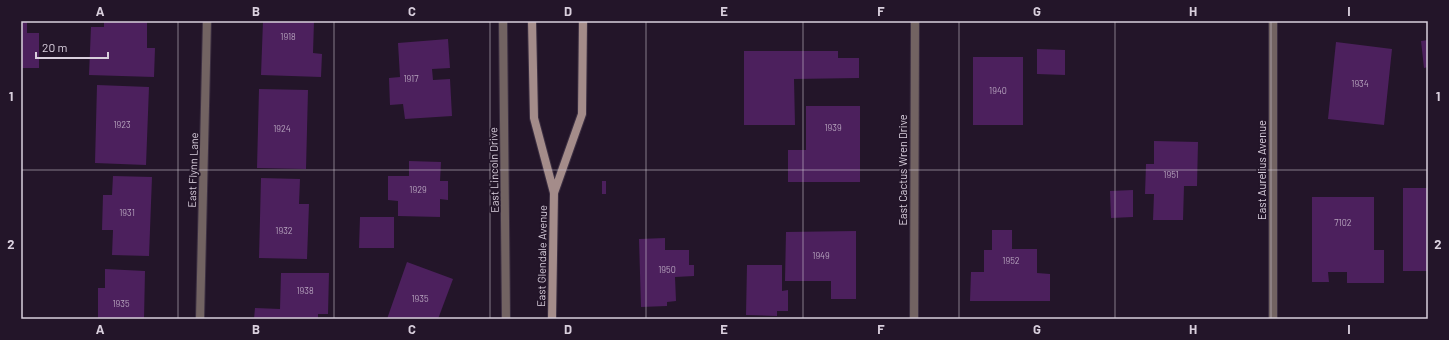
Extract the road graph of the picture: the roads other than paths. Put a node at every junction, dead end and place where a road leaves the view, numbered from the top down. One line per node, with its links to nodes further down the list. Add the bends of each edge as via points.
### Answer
1 (207, 21): 8 (street, East Flynn Lane)
2 (503, 21): 9 (street, East Lincoln Drive)
3 (532, 21): 7 (main road, East Glendale Avenue, via 534,118)
4 (583, 21): 7 (main road, East Glendale Avenue, via 582,114)
5 (915, 21): 11 (street, East Cactus Wren Drive)
6 (1273, 21): 12 (street, East Aurelius Avenue)
7 (554, 193): 10 (main road, East Glendale Avenue)
8 (200, 319)
9 (506, 319)
10 (552, 319)
11 (914, 319)
12 (1273, 319)

